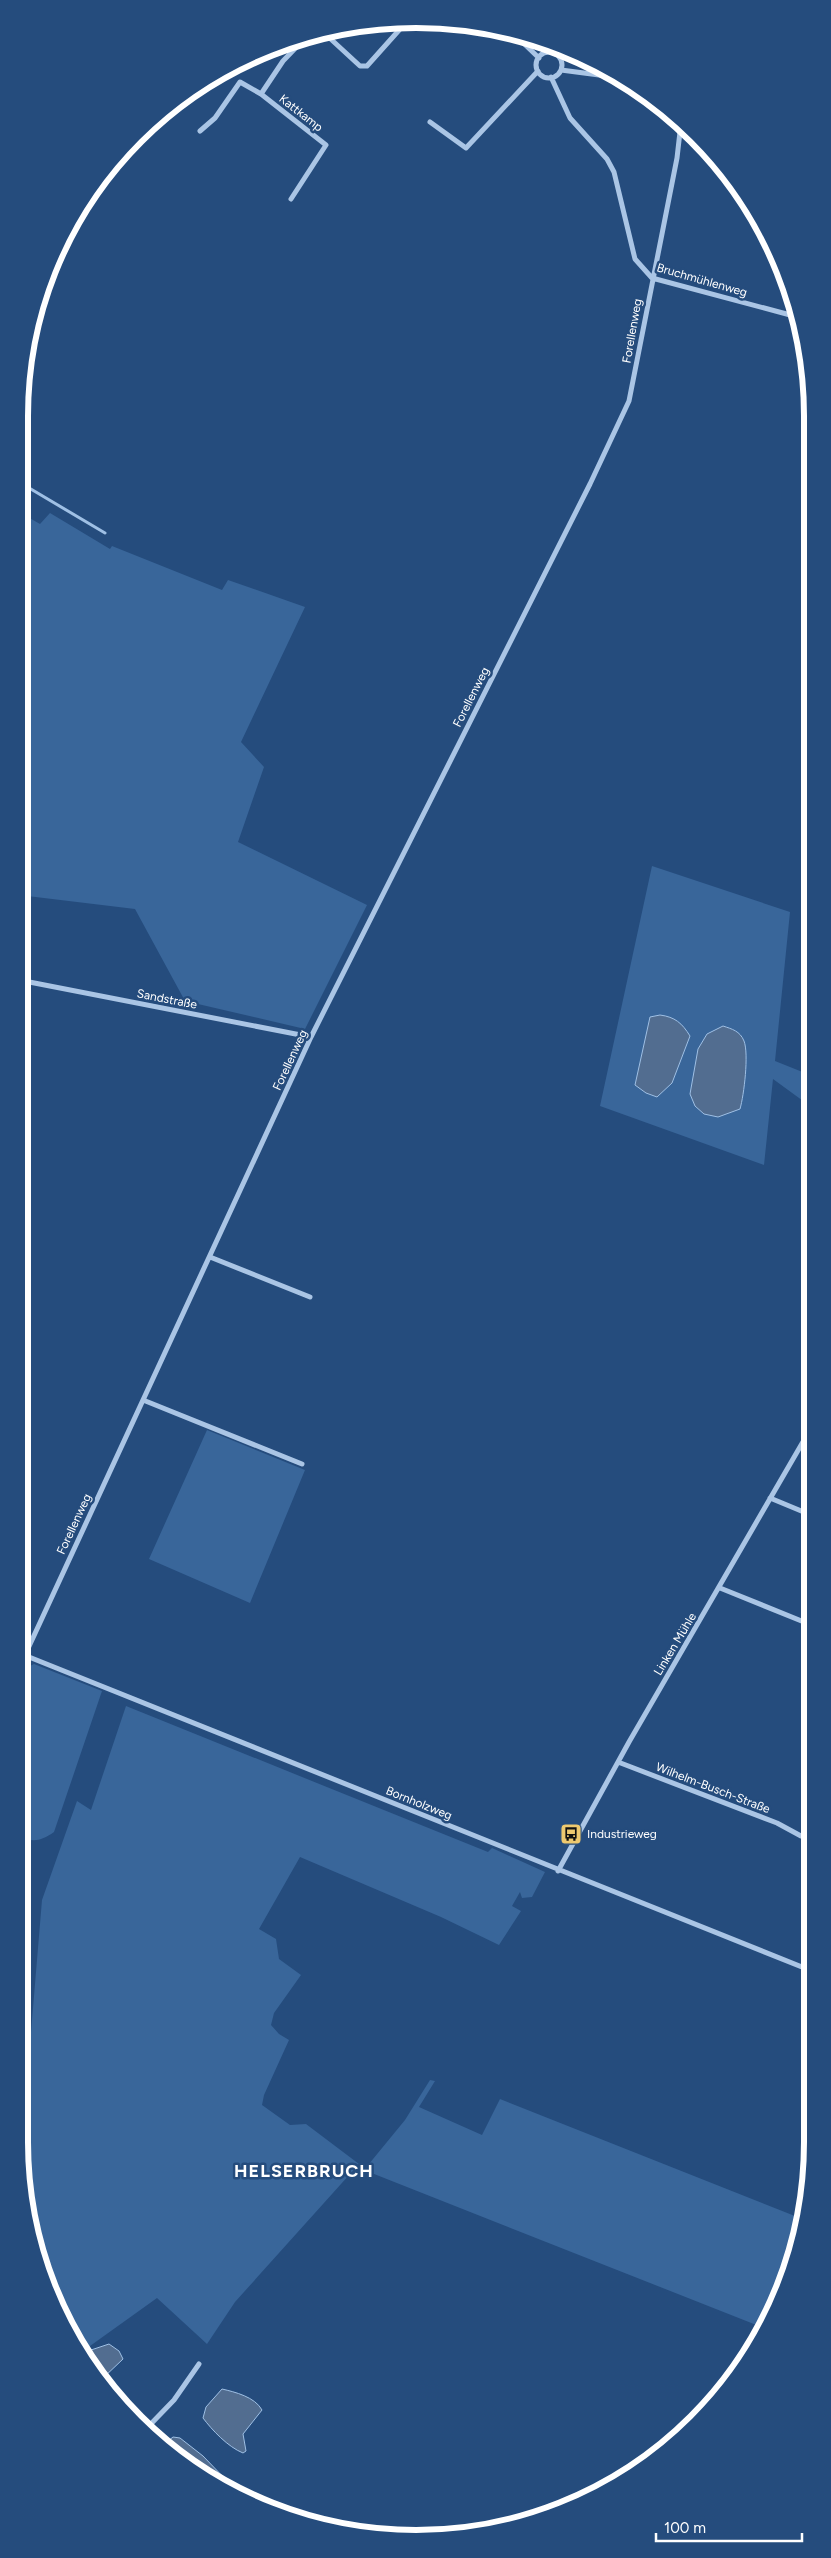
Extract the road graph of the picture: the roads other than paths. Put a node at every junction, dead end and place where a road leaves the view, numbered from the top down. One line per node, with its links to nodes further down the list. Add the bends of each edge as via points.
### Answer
1 (402, 28): 2 (street, via 367,66 360,66)
2 (329, 38)
3 (524, 43): 7 (street)
4 (298, 46): 12 (street, Kattkamp, via 283,61)
5 (550, 52): 7 (street)
6 (557, 54): 8 (street, via 562,61)
7 (539, 58): 9 (street, via 536,64)
8 (561, 70): 10 (street); 11 (street)
9 (538, 71): 11 (street); 13 (street, via 466,148)
10 (603, 75)
11 (551, 77): 17 (street, Bruchmühlenweg, via 570,118 614,172 635,259)
12 (261, 94): 14 (street, Kattkamp, via 240,82 215,118); 16 (street, Kattkamp, via 326,145)
13 (430, 122)
14 (200, 131)
15 (680, 132): 17 (street, Forellenweg)
16 (291, 199)
17 (652, 278): 18 (street, Bruchmühlenweg); 20 (street, Forellenweg, via 629,401 621,420)
18 (790, 315)
19 (28, 982): 20 (street, Sandstraße)
20 (311, 1037): 21 (street, Forellenweg)
21 (210, 1257): 22 (street); 23 (street, Forellenweg)
22 (310, 1297)
23 (143, 1400): 25 (street); 30 (street, Forellenweg)
24 (804, 1440): 26 (street, Linken Mühle)
25 (302, 1464)
26 (770, 1498): 27 (street); 28 (street, Linken Mühle)
27 (804, 1512)
28 (720, 1588): 29 (street); 32 (street, Linken Mühle)
29 (804, 1622)
30 (28, 1641)
31 (28, 1656): 34 (street, Bornholzweg)
32 (618, 1762): 33 (street, Wilhelm-Busch-Straße); 34 (street, Linken Mühle)
33 (800, 1836)
34 (558, 1870): 35 (street, Bornholzweg)
35 (804, 1968)
36 (199, 2364): 37 (street, via 174,2400)
37 (150, 2425)

